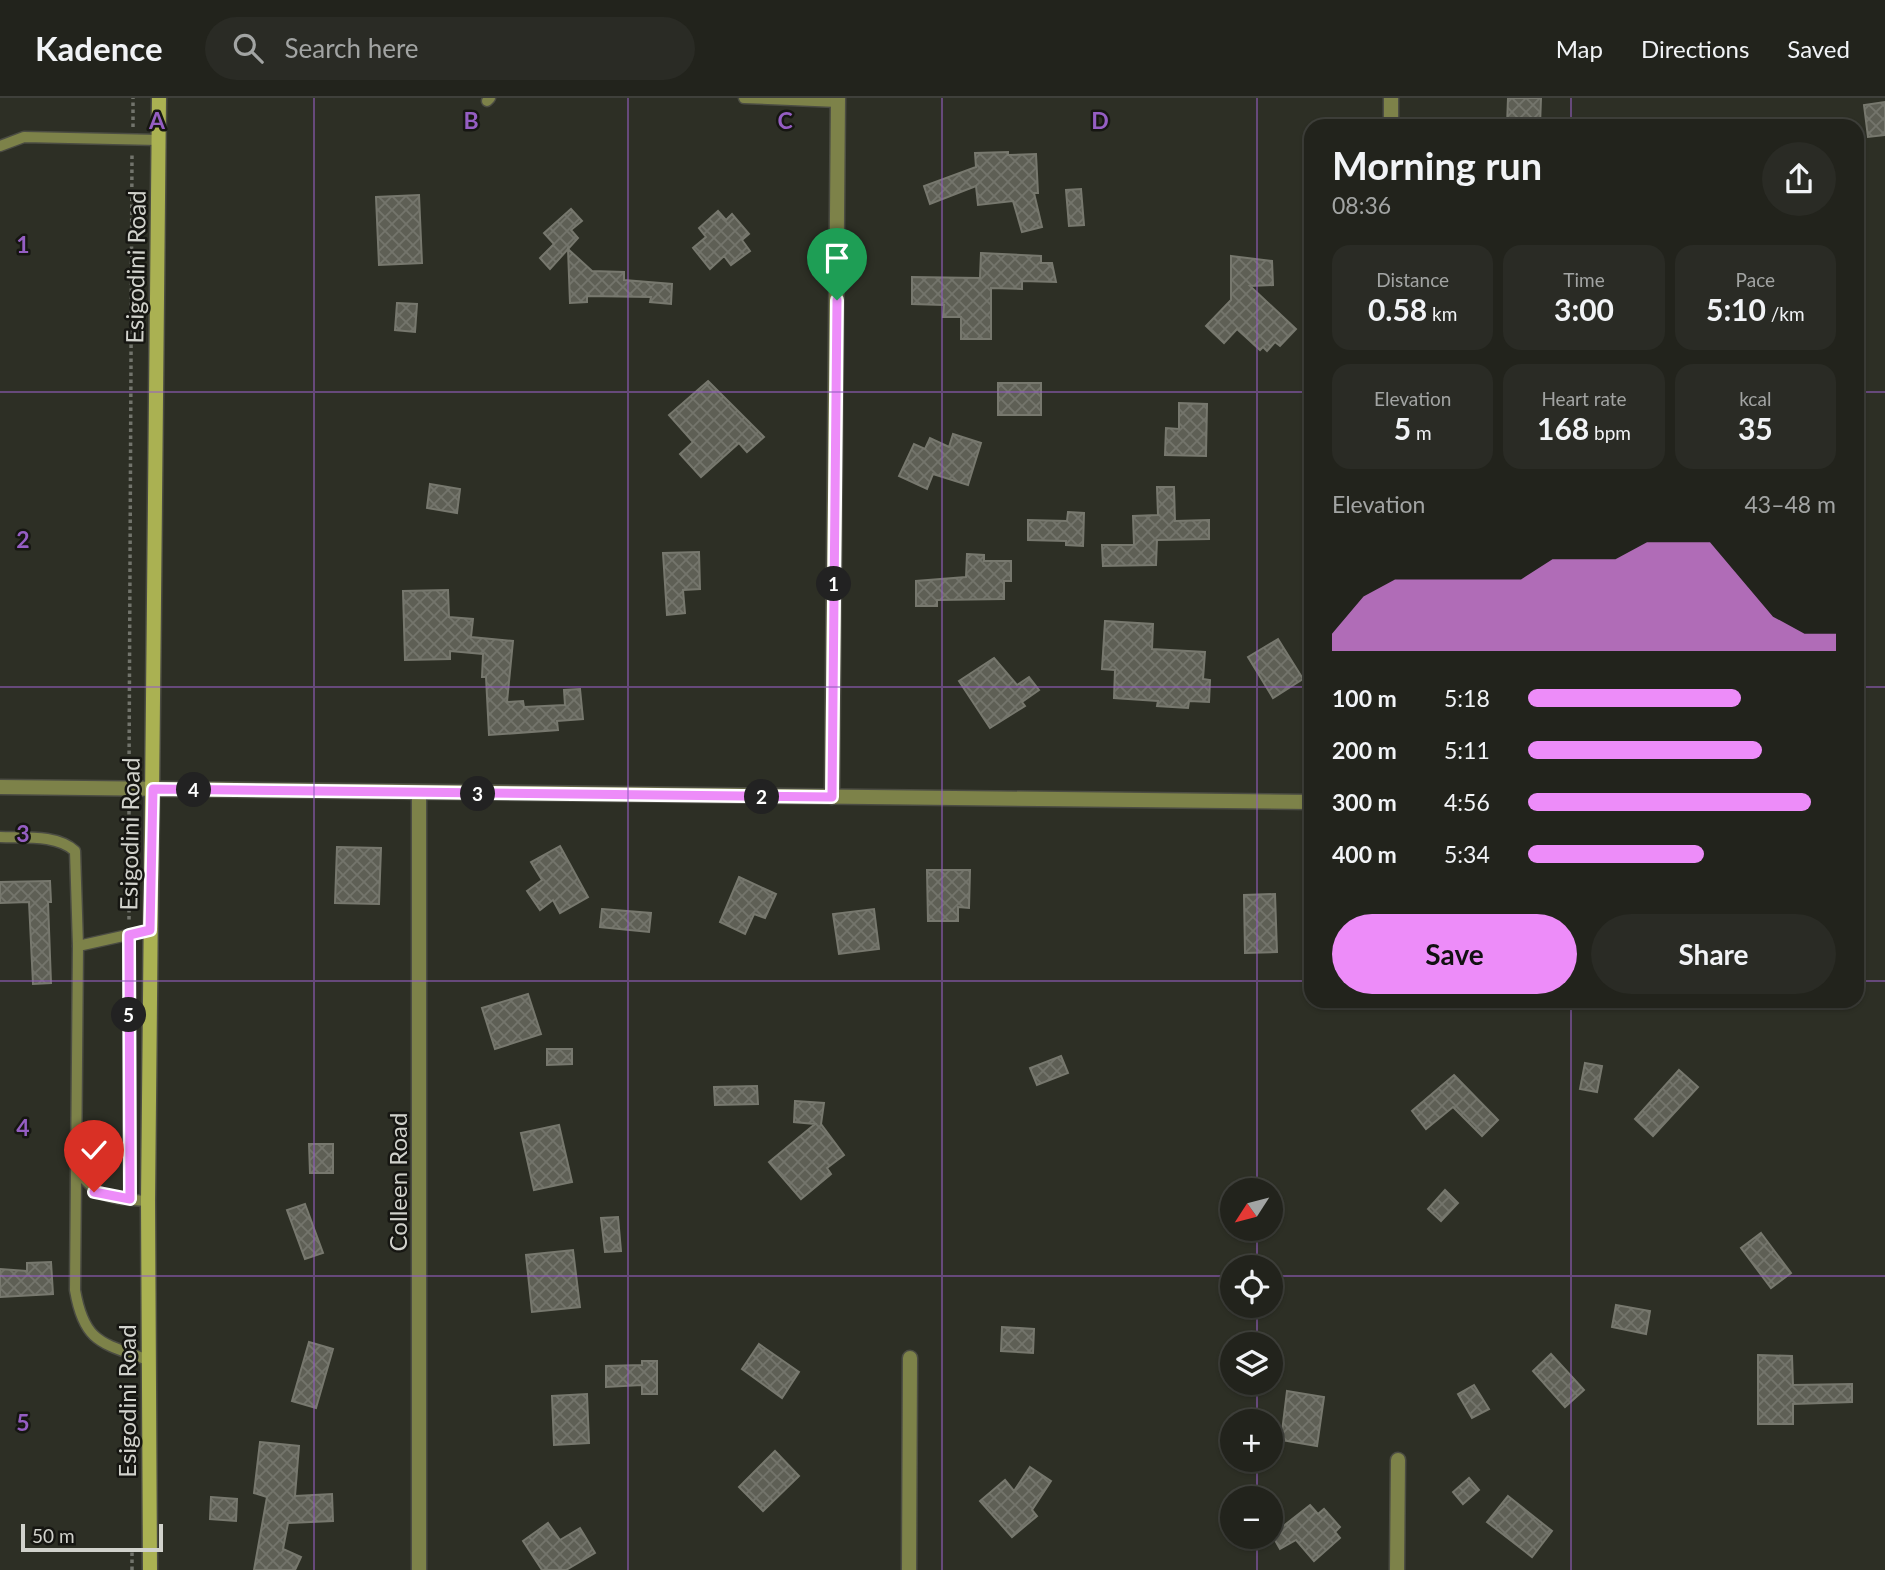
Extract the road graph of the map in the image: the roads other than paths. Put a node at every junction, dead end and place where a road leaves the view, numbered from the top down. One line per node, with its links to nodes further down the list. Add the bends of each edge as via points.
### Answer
1 (159, 98): 6 (main road, Esigodini Road)
2 (744, 98): 4 (lane)
3 (1391, 98): 5 (street)
4 (838, 100): 11 (street)
5 (1391, 119)
6 (159, 140): 7 (lane, via 24,137); 9 (main road, Esigodini Road)
7 (0, 146)
8 (0, 787): 9 (street)
9 (153, 789): 10 (street); 14 (main road, Esigodini Road)
10 (419, 793): 11 (street); 22 (street, Colleen Road)
11 (832, 797): 12 (street)
12 (1304, 802)
13 (0, 837): 15 (lane, via 52,840 75,851)
14 (150, 930): 15 (lane); 17 (main road, Esigodini Road)
15 (78, 946): 16 (lane)
16 (78, 1171): 17 (lane, via 94,1192); 19 (lane, via 75,1290 79,1318 96,1340)
17 (148, 1201): 19 (main road, Esigodini Road)
18 (910, 1358): 23 (street)
19 (148, 1360): 21 (main road, Esigodini Road)
20 (1398, 1460): 24 (street)
21 (150, 1570)
22 (419, 1570)
23 (909, 1570)
24 (1397, 1570)

